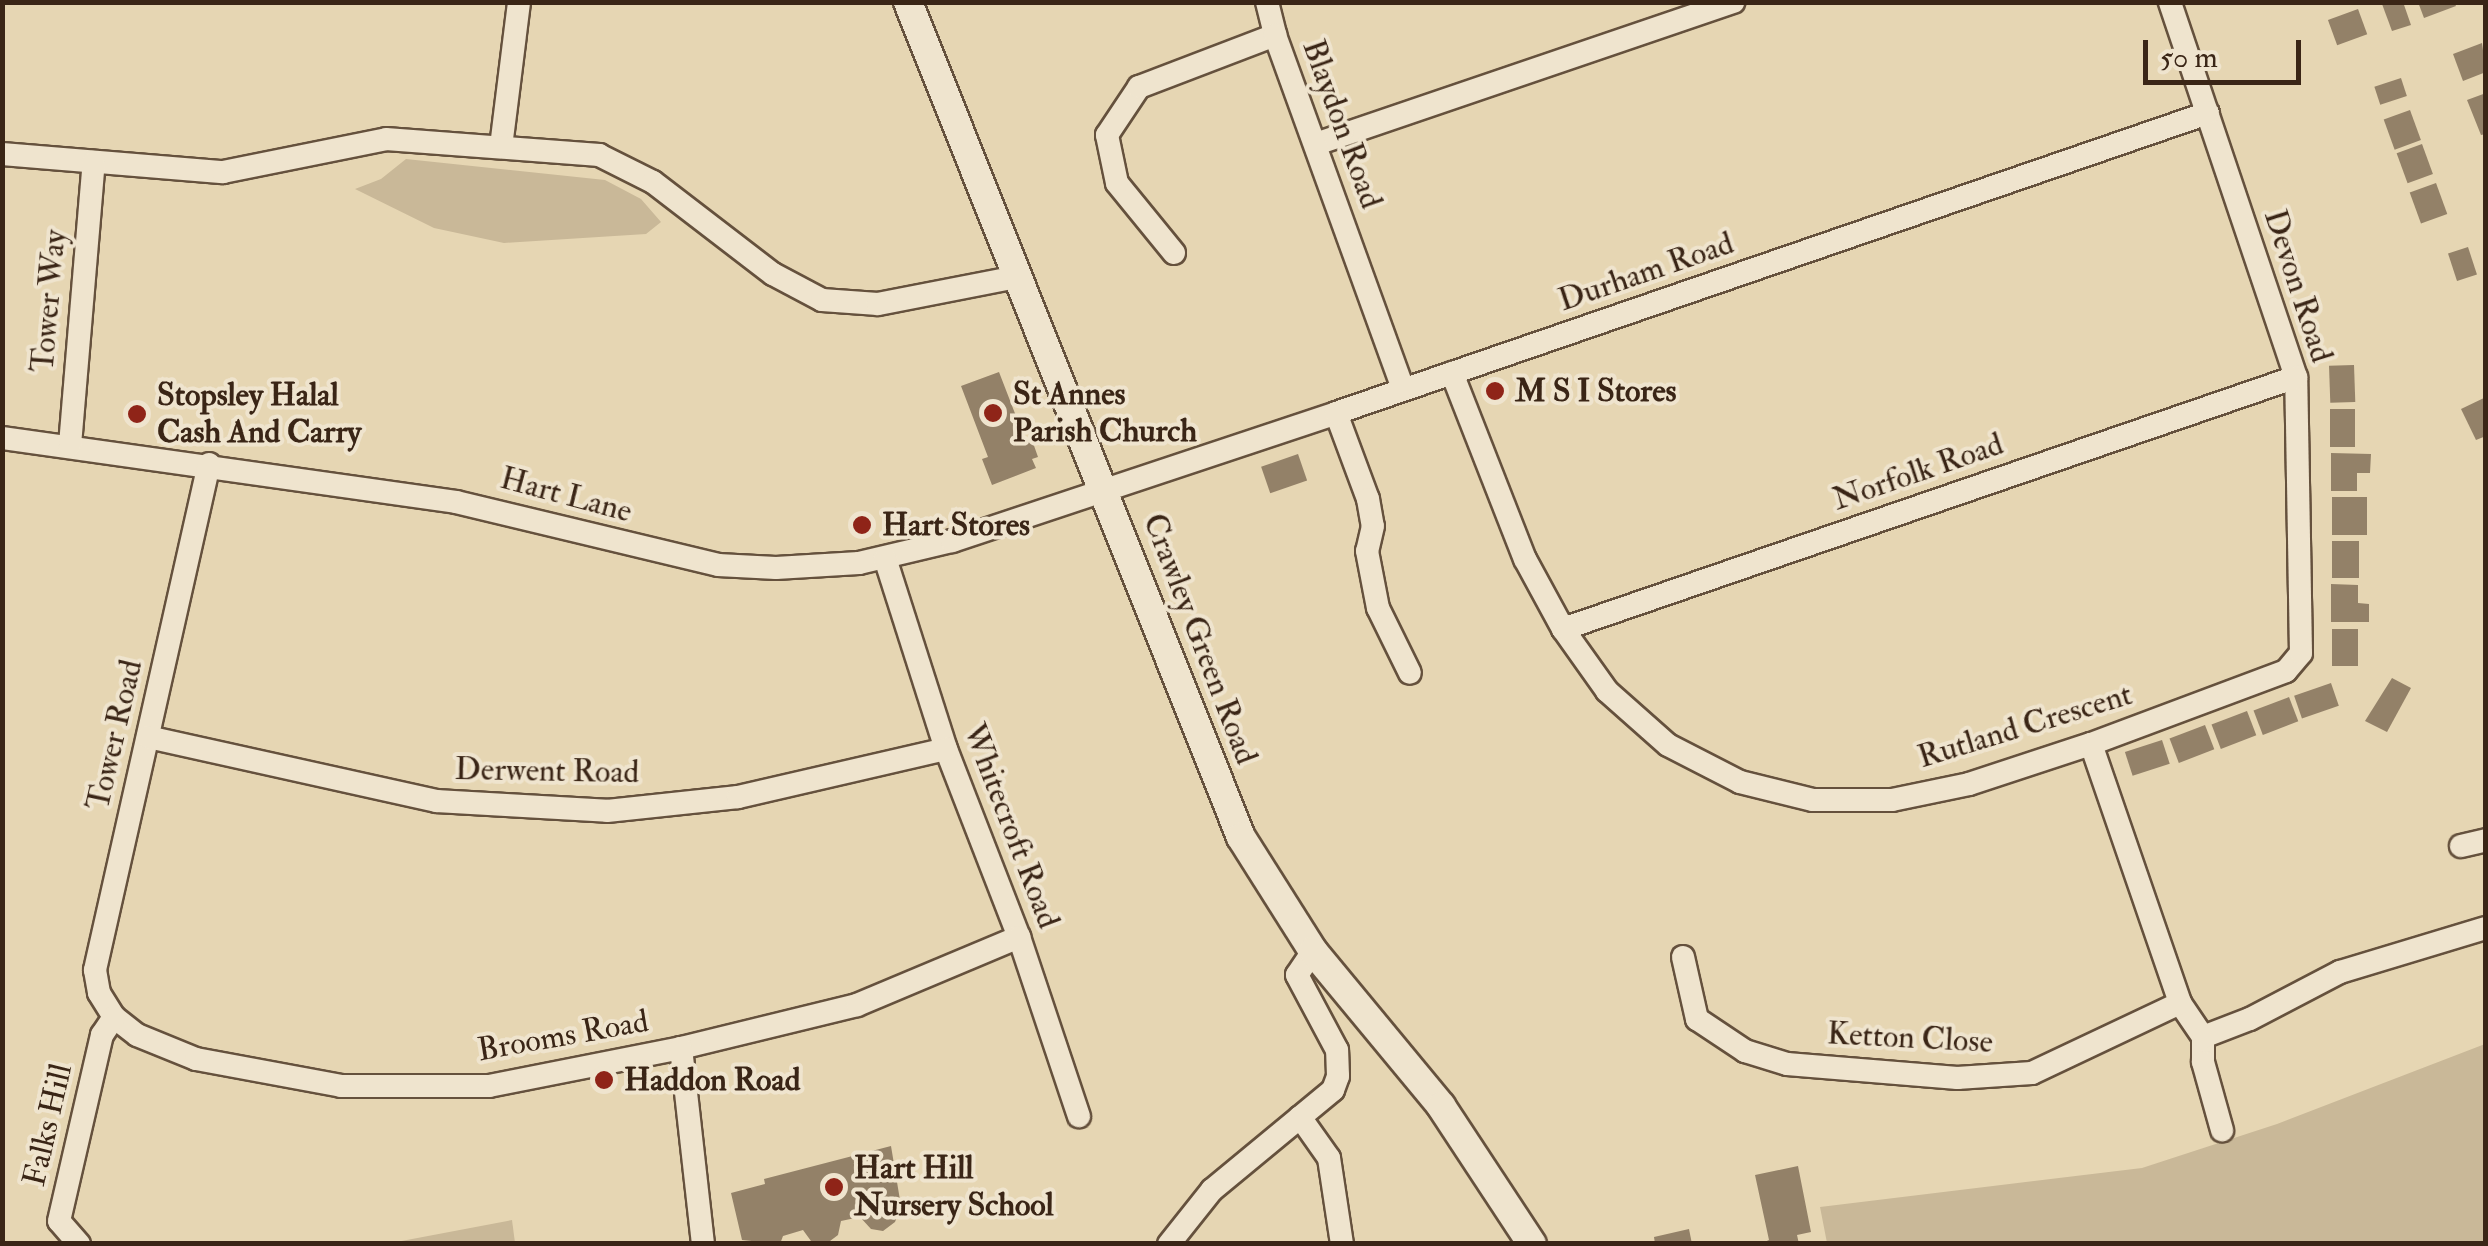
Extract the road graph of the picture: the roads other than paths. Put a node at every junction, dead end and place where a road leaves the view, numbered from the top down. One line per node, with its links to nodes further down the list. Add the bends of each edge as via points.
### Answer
1 (519, 2): 9 (street)
2 (908, 2): 13 (street, Crawley Green Road)
3 (1267, 2): 6 (street)
4 (1734, 2): 8 (street)
5 (2170, 2): 7 (street, Devon Road)
6 (1275, 35): 8 (street, Blaydon Road); 12 (street, Blaydon Road, via 1139,87 1107,135 1117,183)
7 (2208, 113): 14 (street, Durham Road); 15 (street, Devon Road)
8 (1316, 144): 16 (street, Blaydon Road)
9 (501, 146): 11 (street, via 386,140 223,172); 13 (street, via 599,156 652,182 773,274 822,300 878,304)
10 (2, 154): 11 (street)
11 (94, 162): 19 (street, Tower Way)
12 (1174, 254)
13 (1017, 277): 21 (street, Crawley Green Road)
14 (1452, 373): 16 (street, Durham Road); 23 (street, Rutland Crescent, via 1524,559)
15 (2296, 377): 23 (street, Norfolk Road); 24 (street, Devon Road)
16 (1403, 389): 17 (street, Durham Road)
17 (1336, 413): 21 (street, Durham Road); 25 (street, via 1368,500 1373,526 1366,551 1378,608)
18 (2, 438): 19 (street, Hart Lane)
19 (70, 445): 20 (street, Hart Lane)
20 (209, 464): 22 (street, Hart Lane, via 502,510 718,565 802,568); 26 (street, Tower Road)
21 (1104, 489): 22 (street, Hart Lane); 33 (street, Crawley Green Road, via 1241,837)
22 (884, 558): 28 (street, Whitecroft Road)
23 (1562, 629): 27 (street, Rutland Crescent, via 1607,691 1668,745 1740,782 1813,800 1892,800 1969,784)
24 (2298, 661): 27 (street, Rutland Crescent)
25 (1410, 673)
26 (148, 736): 28 (street, Derwent Road, via 436,801 607,811 738,797); 36 (street, Tower Road, via 96,970 99,993)
27 (2090, 744): 35 (street)
28 (946, 749): 32 (street, Whitecroft Road)
29 (2486, 840): 30 (street)
30 (2461, 846)
31 (2486, 928): 37 (street, via 2340,972)
32 (1019, 937): 38 (street, Brooms Road, via 857,1005); 39 (street, Whitecroft Road)
33 (1314, 951): 40 (street, via 1297,975 1337,1050 1338,1076 1333,1090); 46 (street, Crawley Green Road, via 1441,1106)
34 (1683, 958): 35 (street, Ketton Close, via 1697,1019 1744,1051 1787,1064 1957,1078 2032,1073)
35 (2180, 1003): 37 (street)
36 (114, 1017): 38 (street, Brooms Road, via 137,1035 196,1059 341,1086 489,1086); 42 (street, Falks Hill, via 102,1035 59,1221)
37 (2203, 1037): 41 (street, via 2203,1062)
38 (681, 1048): 43 (street)
39 (1079, 1116)
40 (1300, 1117): 44 (street, via 1212,1190); 45 (street, via 1328,1158)
41 (2222, 1130)
42 (79, 1244)
43 (702, 1244)
44 (1169, 1244)
45 (1342, 1244)
46 (1532, 1244)

